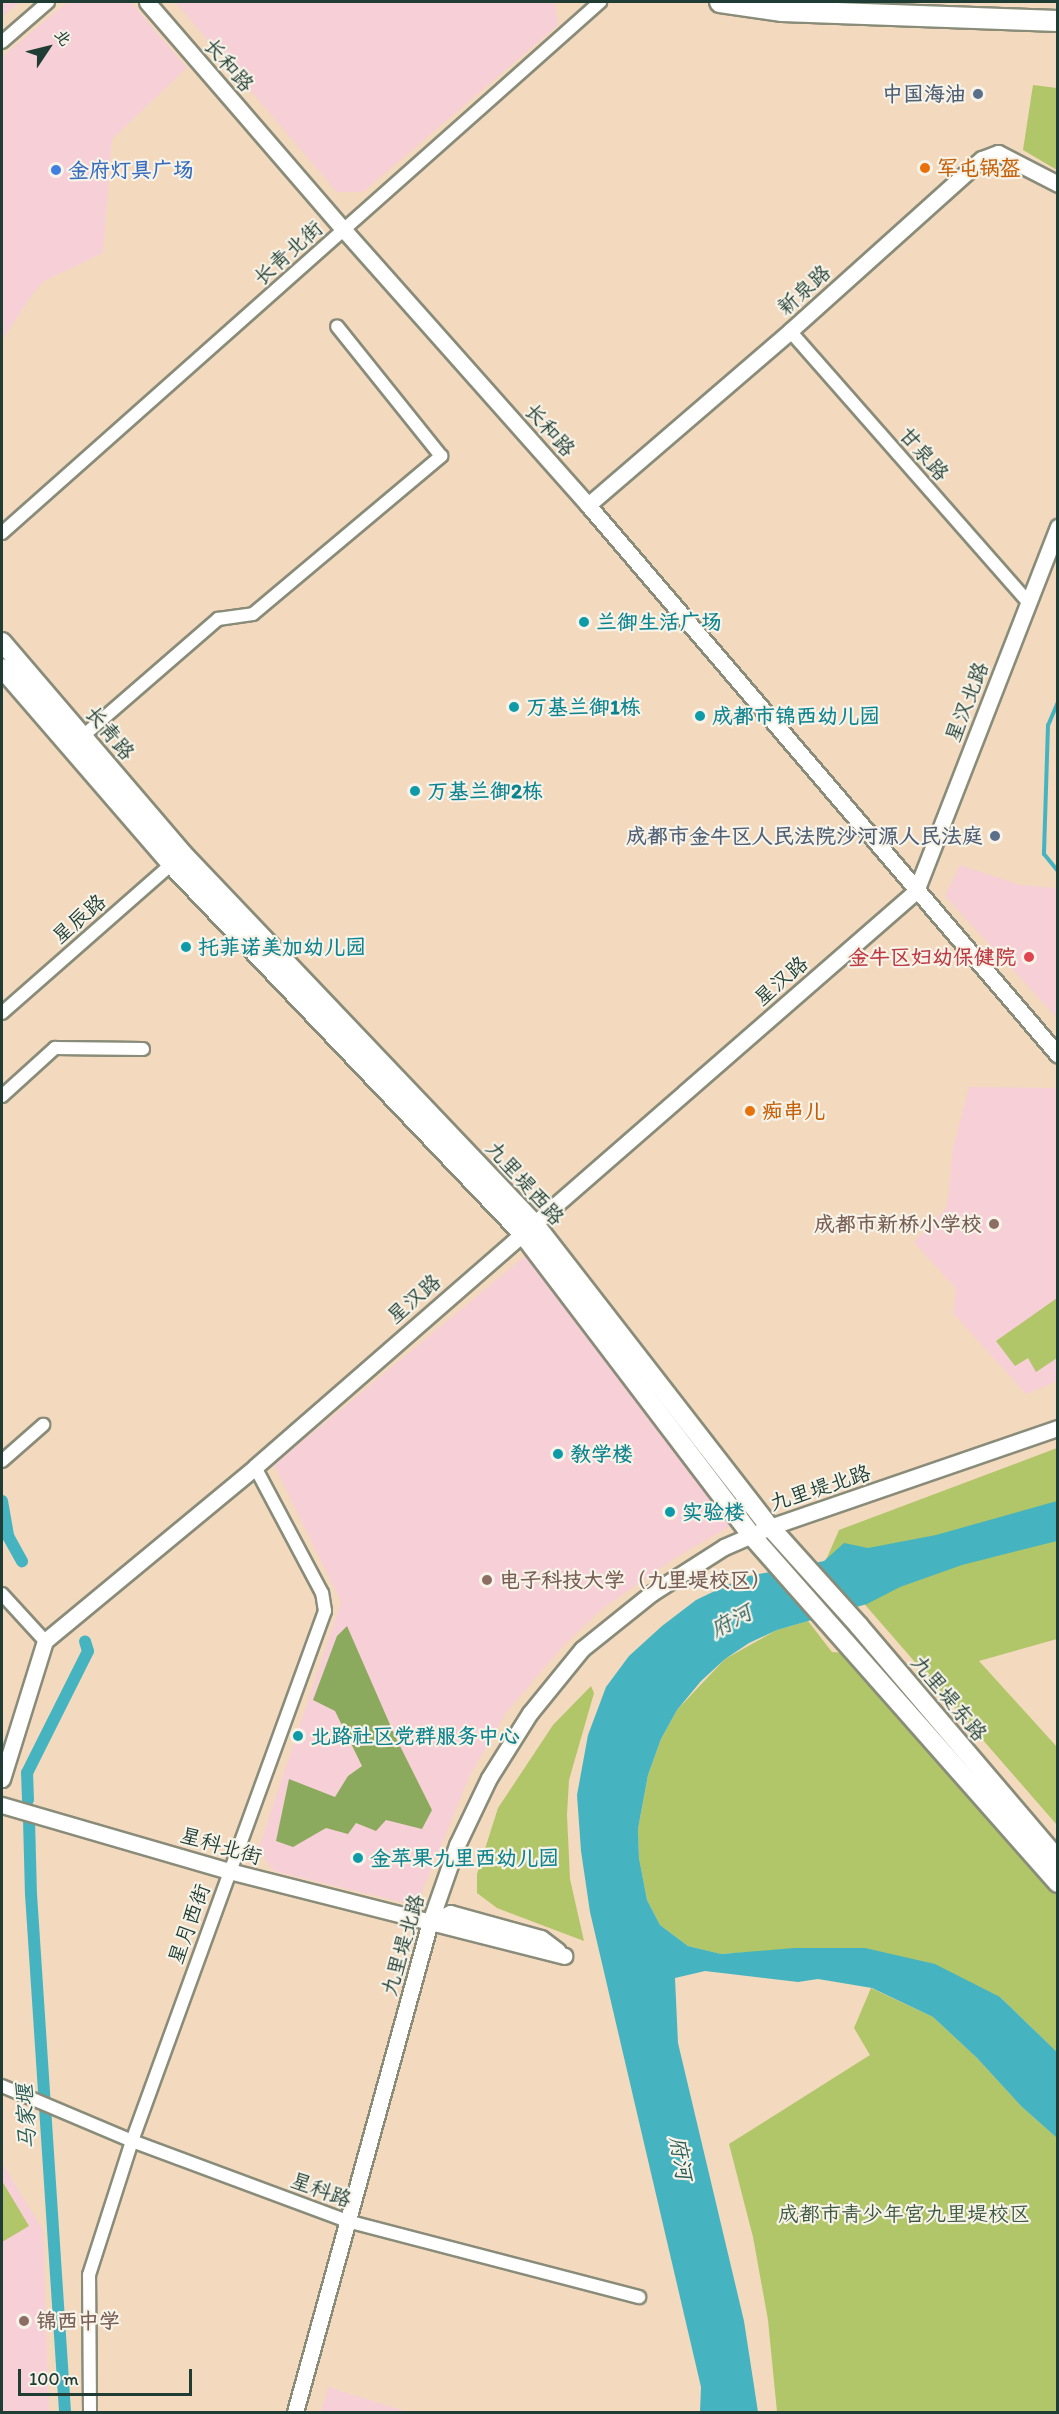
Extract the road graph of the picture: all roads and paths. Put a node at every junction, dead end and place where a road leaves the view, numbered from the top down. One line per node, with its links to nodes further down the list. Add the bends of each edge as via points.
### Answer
1 (48, 2): 6 (street)
2 (147, 2): 8 (street, 长和路)
3 (600, 2): 8 (street, 长青北街)
4 (720, 2): 5 (main road, via 782,11)
5 (1058, 21)
6 (2, 42)
7 (1058, 184): 10 (street, 新泉路, via 998,153 982,159)
8 (344, 230): 11 (street, 长和路); 13 (street, 长青北街)
9 (337, 326): 17 (street, via 441,456 253,614 219,620)
10 (790, 331): 11 (street, 新泉路); 14 (street, 甘泉路)
11 (588, 504): 19 (street, 长和路)
12 (1058, 527): 14 (street, 星汉北路)
13 (2, 533)
14 (1028, 602): 19 (street, 星汉北路)
15 (2, 642): 17 (main road, 长青路)
16 (2, 668): 18 (main road)
17 (83, 736): 18 (main road, 长青路)
18 (177, 859): 20 (street, 星辰路); 24 (main road, 九里堤西路)
19 (916, 891): 22 (street, 长和路); 24 (street, 星汉路)
20 (2, 1013)
21 (142, 1049): 23 (street, via 55,1048)
22 (1058, 1055)
23 (2, 1096)
24 (527, 1228): 28 (street, 星汉路); 29 (main road, 九里堤西路); 30 (main road)
25 (43, 1425): 27 (street)
26 (1058, 1428): 29 (street, 九里堤北路)
27 (2, 1461)
28 (255, 1467): 33 (street, 星汉路); 37 (street, 星月西街, via 322,1593 325,1611)
29 (770, 1527): 30 (street, 九里堤北路); 31 (main road, 九里堤西路)
30 (751, 1535): 38 (main road); 39 (street, 九里堤北路, via 724,1547 652,1593 582,1649 530,1713 489,1778 457,1845)
31 (806, 1565): 36 (main road, 九里堤东路)
32 (2, 1594): 33 (street)
33 (45, 1641): 34 (street)
34 (2, 1779)
35 (2, 1805): 37 (street, 星科北街)
36 (1058, 1860)
37 (229, 1871): 39 (street, 星科北街); 41 (street, 星月西街)
38 (1058, 1883)
39 (430, 1922): 39 (street, 星科北街, via 444,1925 564,1956 541,1938 450,1913); 42 (street, 九里堤北路)
40 (2, 2086): 41 (street, 星科路)
41 (132, 2141): 42 (street, 星科路); 44 (street, 星月西街, via 89,2275)
42 (347, 2221): 43 (street, 星科路); 45 (street, 九里堤北路)
43 (639, 2297)
44 (90, 2412)
45 (295, 2412)

